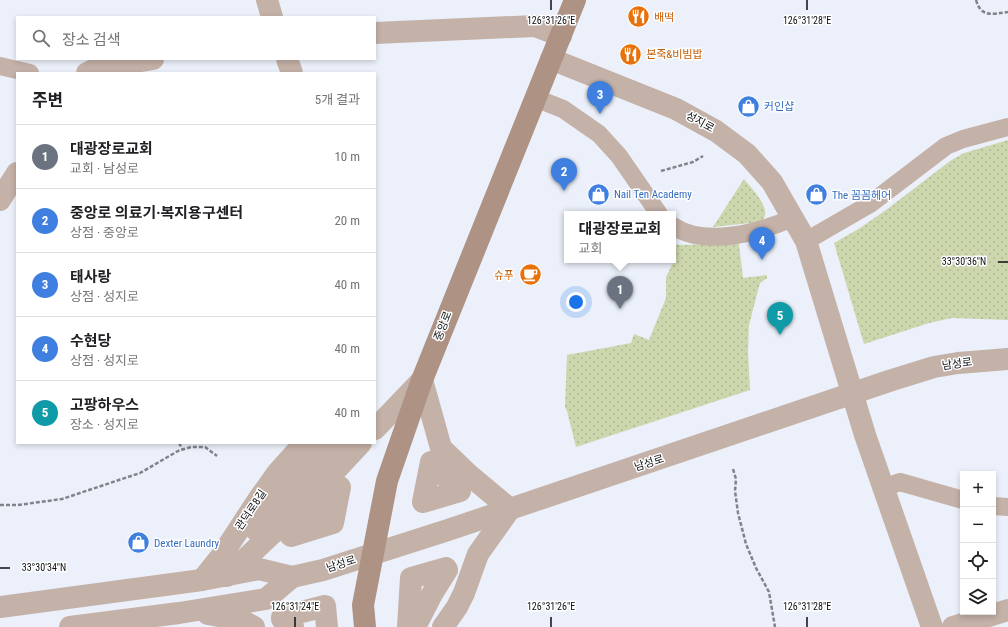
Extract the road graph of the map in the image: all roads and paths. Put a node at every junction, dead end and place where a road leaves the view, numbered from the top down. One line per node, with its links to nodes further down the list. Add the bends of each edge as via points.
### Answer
1 (268, 0): 5 (street)
2 (575, 0): 7 (main road, 중앙로)
3 (976, 0): 4 (path, via 979,9 984,12)
4 (1008, 12)
5 (272, 16)
6 (376, 33): 7 (street, via 535,26)
7 (560, 36): 8 (main road, 중앙로)
8 (551, 59): 15 (main road, 중앙로); 17 (street, 성지로, via 676,109)
9 (147, 60): 13 (street)
10 (288, 60): 14 (street)
11 (0, 66): 12 (lane)
12 (26, 72)
13 (89, 72)
14 (292, 72)
15 (535, 98): 18 (lane, via 563,109 599,134); 26 (main road, 중앙로)
16 (1008, 128): 24 (lane, via 946,146 870,204)
17 (727, 139): 18 (path, via 693,162 661,171); 22 (street, 성지로, via 747,154 772,182)
18 (630, 172): 21 (lane)
19 (16, 175): 20 (street)
20 (0, 200)
21 (657, 211)
22 (793, 218): 23 (lane, via 772,227 721,237 697,236); 24 (street, 성지로)
23 (676, 228)
24 (806, 241): 27 (street, 성지로)
25 (1008, 359): 27 (street, 남성로, via 934,367)
26 (422, 380): 28 (street); 42 (street, via 441,448); 43 (main road, 중앙로, via 387,481)
27 (852, 394): 37 (street, 성지로); 42 (street, 남성로)
28 (376, 428)
29 (180, 444): 34 (path)
30 (303, 444): 46 (street, 관덕로8길, via 278,472)
31 (326, 444): 32 (street, via 254,528 257,531 298,491)
32 (340, 444)
33 (360, 444): 44 (street, via 307,501)
34 (183, 450): 35 (path, via 205,447); 39 (path, via 140,473 62,499)
35 (217, 456)
36 (734, 469): 58 (path, via 738,513 746,544 768,592)
37 (883, 488): 38 (lane, via 900,482); 59 (street, 성지로)
38 (960, 499)
39 (0, 505)
40 (996, 506): 41 (lane)
41 (1008, 507)
42 (510, 509): 43 (street, 남성로); 57 (street, via 478,554 464,593)
43 (372, 554): 45 (street, 남성로); 54 (main road, 중앙로, via 363,605)
44 (227, 576): 45 (street, 남성로, via 259,569); 46 (street, 남성로)
45 (292, 577): 49 (street, 남성로, via 266,599)
46 (202, 580): 47 (street, 남성로)
47 (0, 607)
48 (1008, 610): 60 (street)
49 (179, 613): 50 (street, 남성로); 51 (street, via 214,614 241,620)
50 (70, 627)
51 (254, 627)
52 (293, 627): 53 (street, via 282,617 325,606)
53 (327, 627)
54 (365, 627)
55 (408, 627): 56 (street, via 411,578 446,568)
56 (415, 627)
57 (443, 627)
58 (775, 627)
59 (932, 627)
60 (953, 627)

